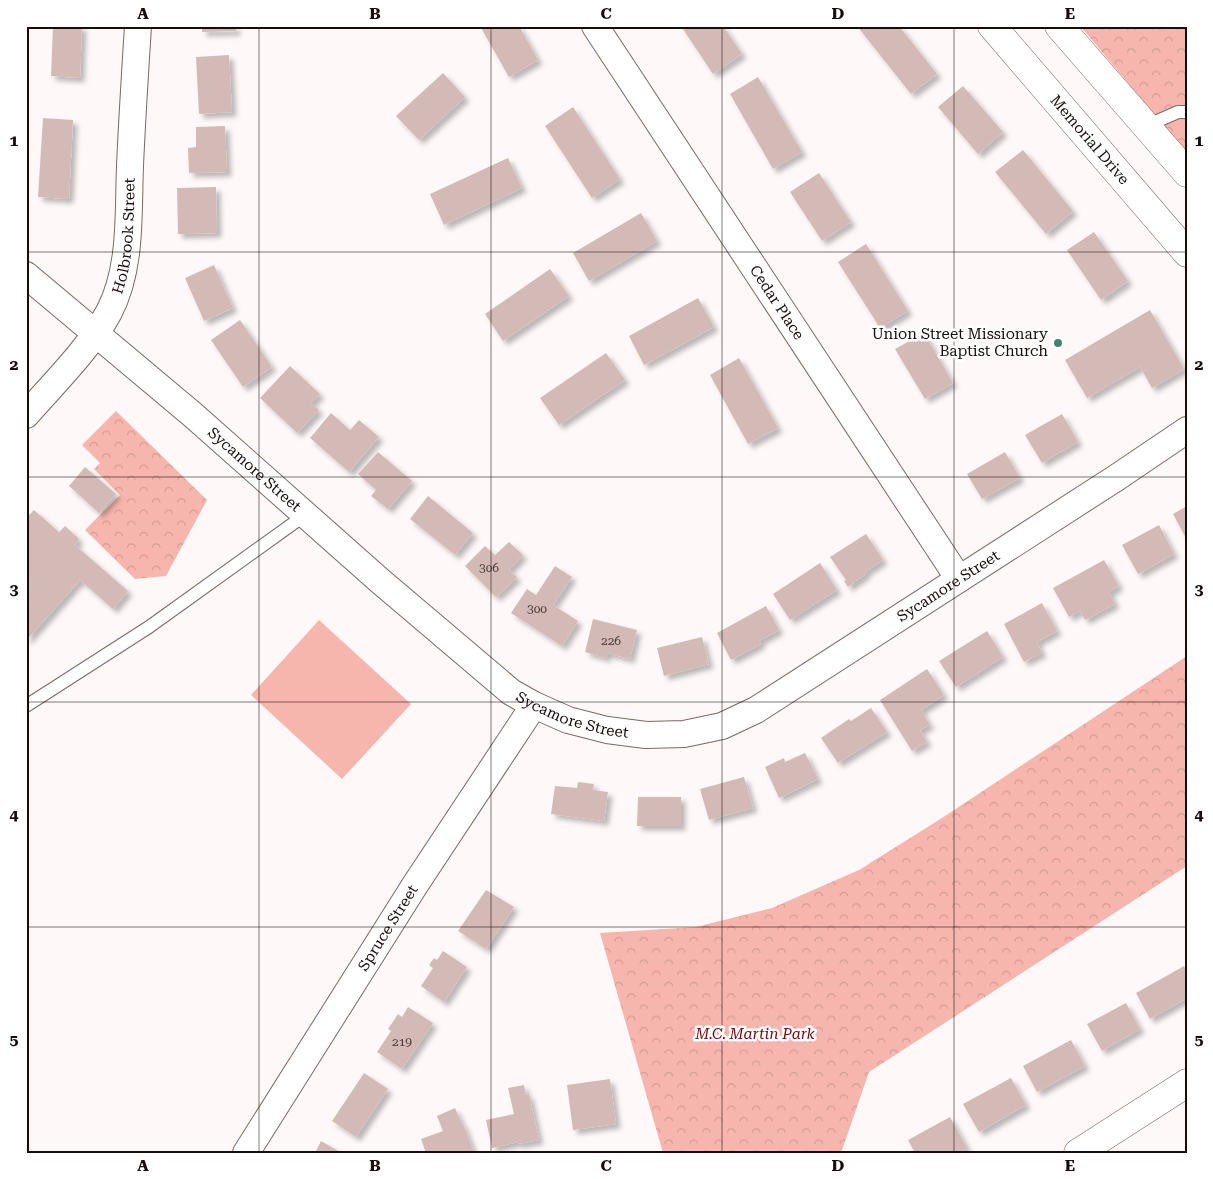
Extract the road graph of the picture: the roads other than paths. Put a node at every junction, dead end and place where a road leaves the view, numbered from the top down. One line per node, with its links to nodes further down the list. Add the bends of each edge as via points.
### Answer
1 (138, 26): 10 (street, Holbrook Street, via 126,257 110,310)
2 (595, 26): 14 (street, Cedar Place)
3 (992, 26): 8 (main road, Memorial Drive)
4 (1059, 26): 6 (main road)
5 (1187, 112): 6 (lane, via 1178,112)
6 (1146, 126): 7 (main road)
7 (1187, 173)
8 (1187, 253)
9 (26, 275): 10 (street, Sycamore Street)
10 (96, 333): 11 (street, Holbrook Street); 13 (street, Sycamore Street)
11 (26, 415)
12 (1187, 430): 14 (street, Sycamore Street)
13 (305, 514): 15 (street, Sycamore Street, via 511,692); 16 (lane, via 149,627)
14 (959, 579): 15 (street, Sycamore Street, via 756,710 722,726 684,734 646,735 568,720)
15 (534, 705): 18 (street, Spruce Street, via 415,885)
16 (26, 706)
17 (1187, 1082): 19 (main road)
18 (246, 1153)
19 (1078, 1153)

